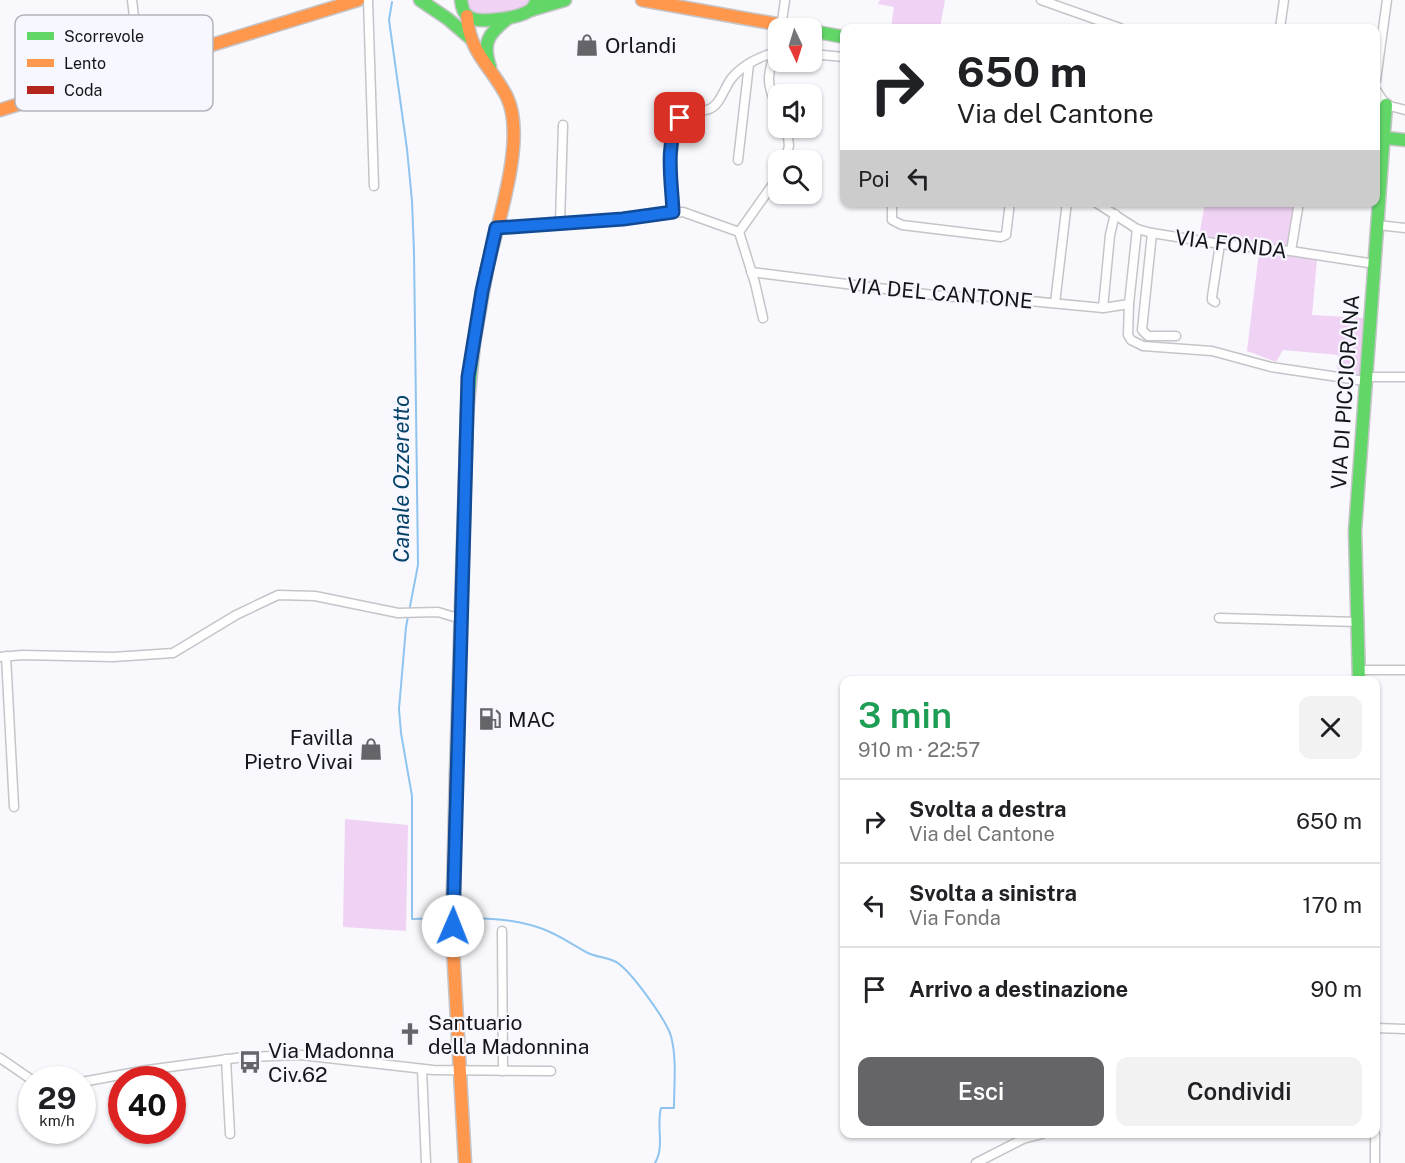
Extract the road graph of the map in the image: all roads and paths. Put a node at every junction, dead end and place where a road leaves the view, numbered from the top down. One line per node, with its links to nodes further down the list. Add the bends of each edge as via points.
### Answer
1 (132, 0): 13 (street)
2 (369, 0): 40 (street)
3 (461, 0): 14 (street)
4 (565, 0): 12 (street)
5 (642, 0): 19 (street)
6 (786, 0): 16 (street)
7 (1041, 0): 17 (street)
8 (1284, 0): 18 (street)
9 (1388, 0): 24 (street)
10 (352, 1): 23 (street)
11 (420, 1): 14 (street); 22 (street)
12 (535, 3): 15 (street)
13 (134, 15)
14 (466, 15): 15 (street, via 478,21); 22 (street)
15 (510, 16): 29 (street, via 494,30 486,44 485,52)
16 (782, 18)
17 (1109, 24)
18 (1281, 24)
19 (768, 27)
20 (822, 33): 21 (street)
21 (840, 36)
22 (470, 38): 29 (street)
23 (213, 44)
24 (1380, 53)
25 (822, 55): 27 (street)
26 (768, 56): 28 (street)
27 (840, 57)
28 (749, 64): 39 (street); 48 (street, via 733,77 717,104 685,114 676,125 671,152)
29 (496, 79): 52 (street, via 512,107 514,129)
30 (1380, 96): 32 (street)
31 (15, 105): 33 (street)
32 (1386, 105): 34 (street); 36 (street, VIA DI PICCIORANA)
33 (0, 110)
34 (1405, 110)
35 (563, 125): 50 (street)
36 (1380, 132)
37 (1380, 137): 38 (street)
38 (1405, 140)
39 (738, 160)
40 (374, 186)
41 (768, 191): 55 (street)
42 (892, 207): 43 (street, via 892,220 902,225 1002,237 1006,235)
43 (1009, 207)
44 (1066, 207): 61 (street)
45 (1103, 207): 49 (street, VIA FONDA)
46 (1298, 207): 58 (street)
47 (1378, 207): 51 (street, VIA DI PICCIORANA)
48 (673, 212): 50 (street); 55 (street, via 690,214)
49 (1115, 214): 54 (street, VIA FONDA); 64 (street)
50 (560, 223): 52 (street)
51 (1378, 225): 53 (street); 59 (street, VIA DI PICCIORANA)
52 (496, 228): 70 (street, via 468,377)
53 (1405, 228)
54 (1137, 229): 56 (street, VIA FONDA); 63 (street)
55 (739, 232): 60 (street)
56 (1152, 233): 57 (street, VIA FONDA); 66 (street, via 1142,330 1148,336)
57 (1220, 244): 58 (street, VIA FONDA); 62 (street, via 1212,297)
58 (1291, 251): 59 (street, VIA FONDA)
59 (1375, 264): 68 (street, VIA DI PICCIORANA)
60 (751, 272): 61 (street, VIA DEL CANTONE, via 949,297); 65 (street)
61 (1055, 303): 64 (street, VIA DEL CANTONE)
62 (1215, 303)
63 (1129, 304): 64 (street, VIA DEL CANTONE); 68 (street, via 1128,335 1143,346 1212,351 1271,367)
64 (1103, 308)
65 (762, 318)
66 (1176, 336)
67 (1405, 377): 68 (street)
68 (1365, 379): 71 (street, VIA DI PICCIORANA, via 1355,531)
69 (1219, 618): 71 (street)
70 (461, 619): 72 (street, via 438,612 389,611 315,596 278,594 173,653); 83 (street, via 453,926)
71 (1358, 622): 74 (street, VIA DI PICCIORANA)
72 (3, 657): 75 (street)
73 (1405, 670): 74 (street)
74 (1360, 676)
75 (14, 807)
76 (502, 931): 84 (street)
77 (1380, 1028): 78 (street)
78 (1405, 1029)
79 (0, 1058): 82 (street)
80 (226, 1059): 81 (street, via 301,1055); 86 (street); 87 (street)
81 (422, 1069): 83 (street); 90 (street)
82 (18, 1070)
83 (459, 1071): 84 (street); 91 (street)
84 (503, 1071): 85 (street)
85 (551, 1071)
86 (96, 1079)
87 (230, 1134)
88 (1027, 1138): 92 (street)
89 (1375, 1138): 93 (street)
90 (426, 1163)
91 (465, 1163)
92 (976, 1163)
93 (1375, 1163)

